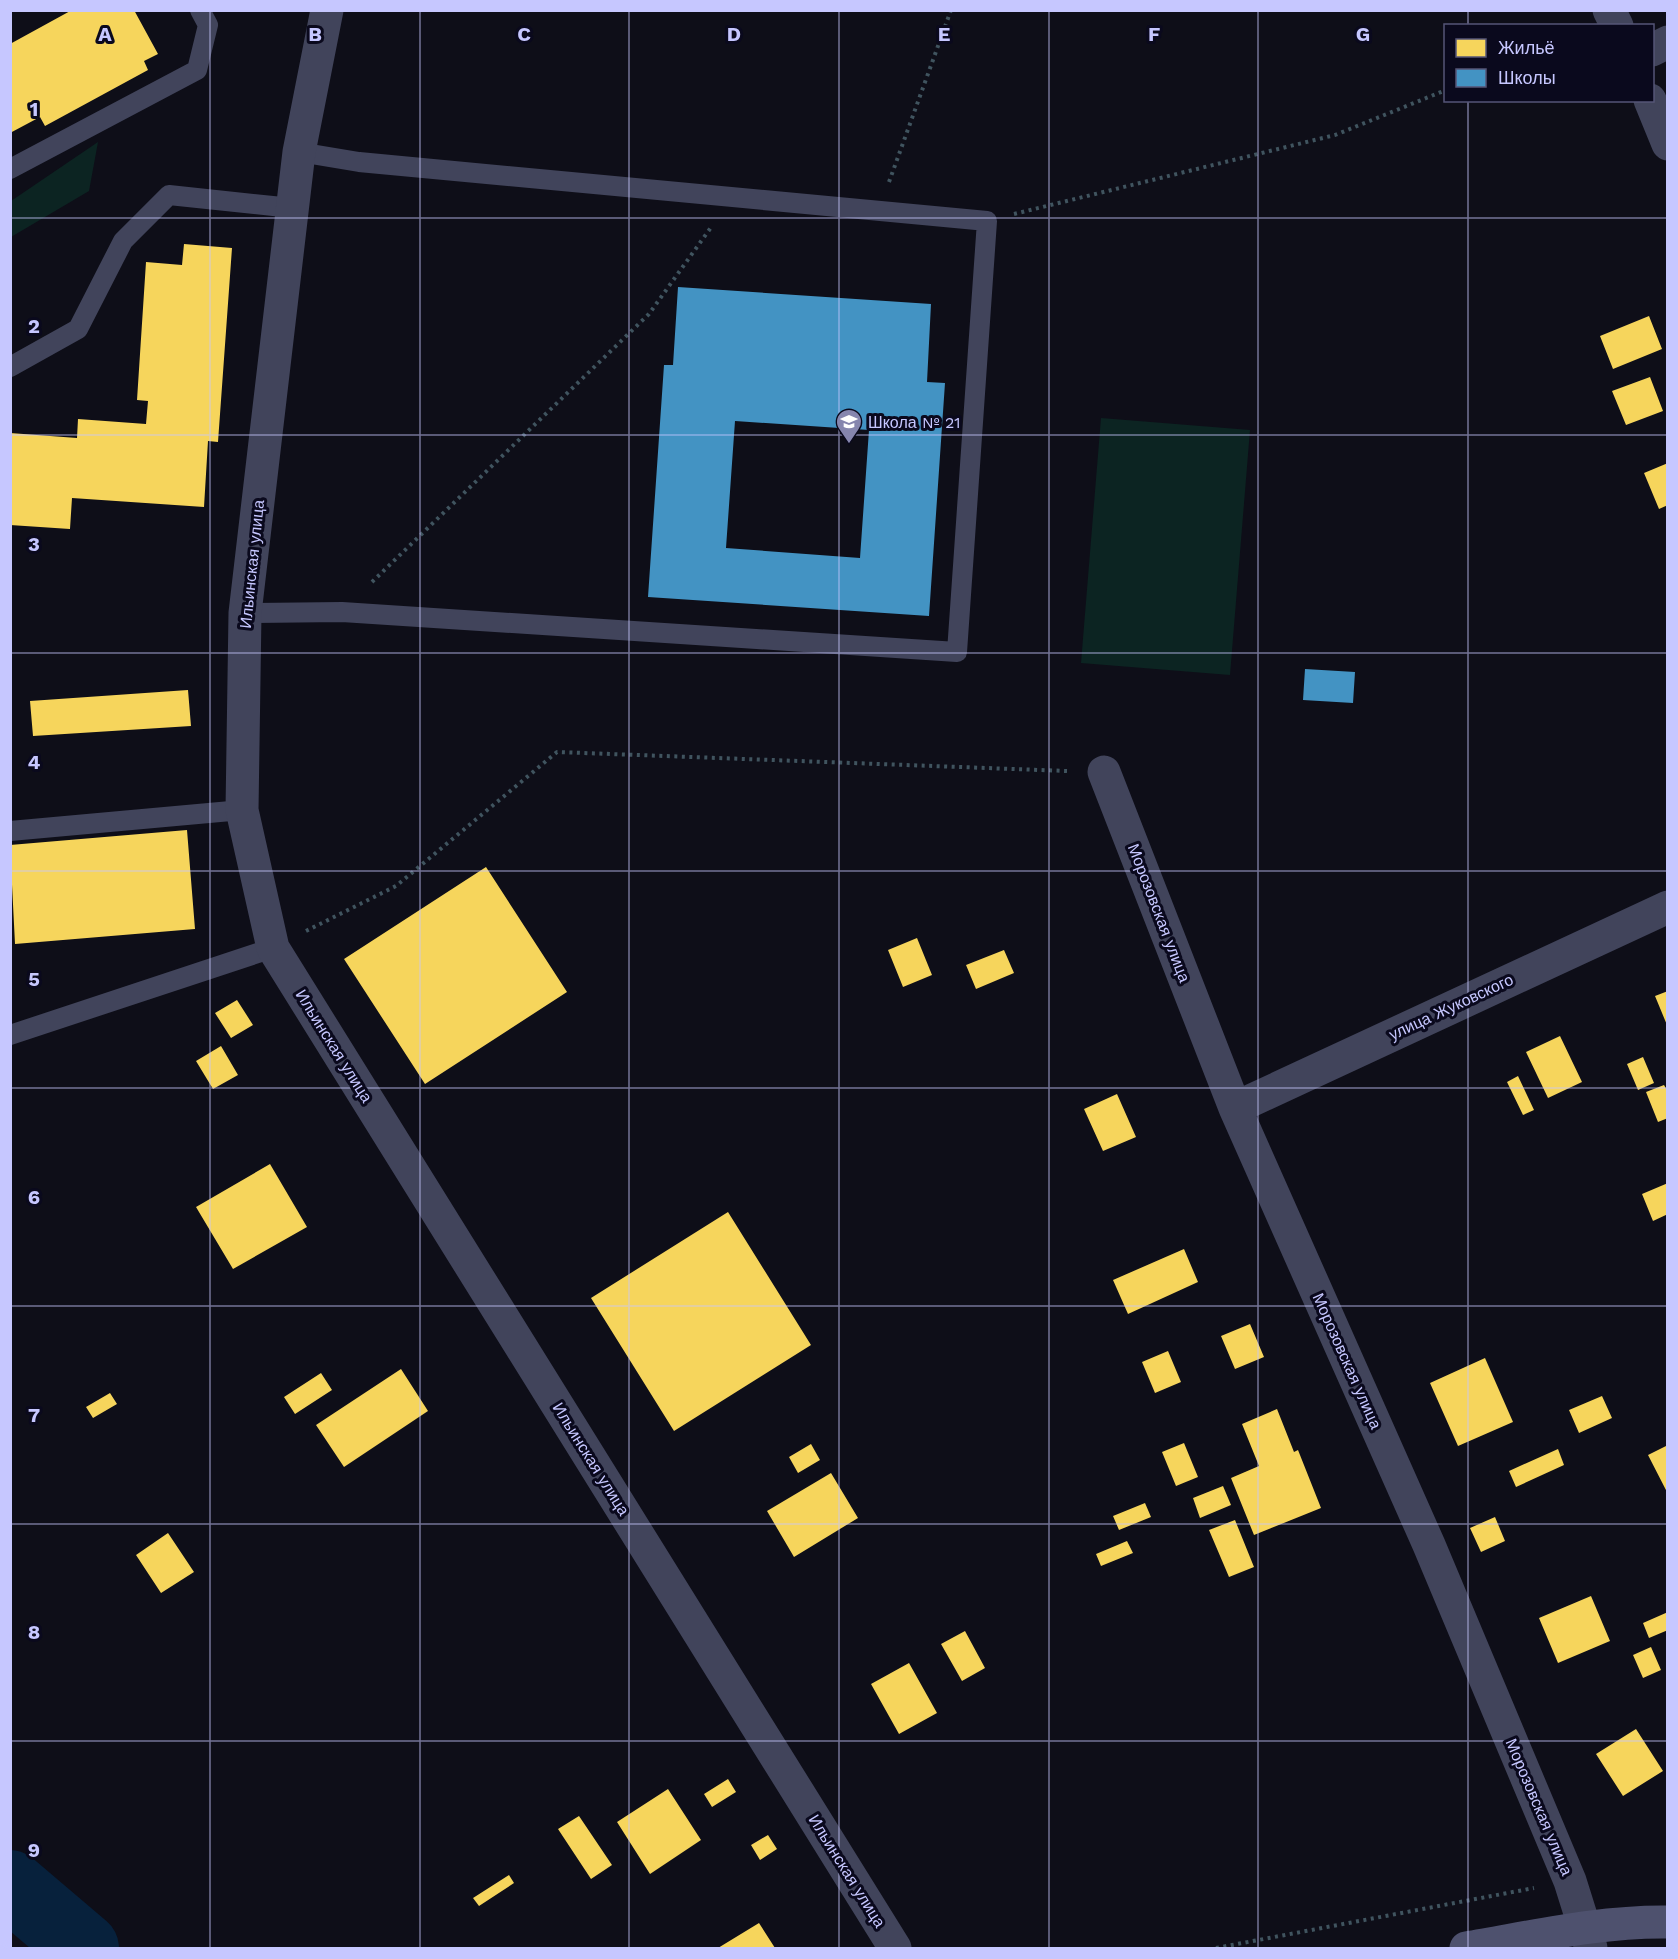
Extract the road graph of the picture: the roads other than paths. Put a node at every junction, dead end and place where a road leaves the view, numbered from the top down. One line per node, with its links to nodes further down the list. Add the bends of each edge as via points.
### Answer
1 (200, 10): 10 (lane, via 208,25 197,70)
2 (327, 10): 9 (street, Ильинская улица)
3 (1609, 10): 4 (street)
4 (1616, 24)
5 (1668, 42): 6 (street)
6 (1654, 49)
7 (1651, 102): 8 (street)
8 (1668, 144)
9 (298, 152): 11 (street, Ильинская улица); 13 (lane, via 359,162 987,221 957,652 342,612)
10 (10, 169)
11 (292, 208): 12 (lane, via 169,195 123,241 78,329); 13 (street, Ильинская улица)
12 (10, 367)
13 (245, 613): 15 (street, Ильинская улица)
14 (1104, 772): 20 (street, Морозовская улица)
15 (242, 810): 16 (lane); 18 (street, Ильинская улица)
16 (10, 831)
17 (1668, 907): 20 (street, улица Жуковского)
18 (273, 948): 19 (lane); 23 (street, Ильинская улица)
19 (10, 1035)
20 (1235, 1108): 22 (street, Морозовская улица, via 1430,1545 1570,1881)
21 (1668, 1922): 22 (street, via 1642,1922)
22 (1588, 1939): 24 (street)
23 (895, 1948)
24 (1466, 1948)

